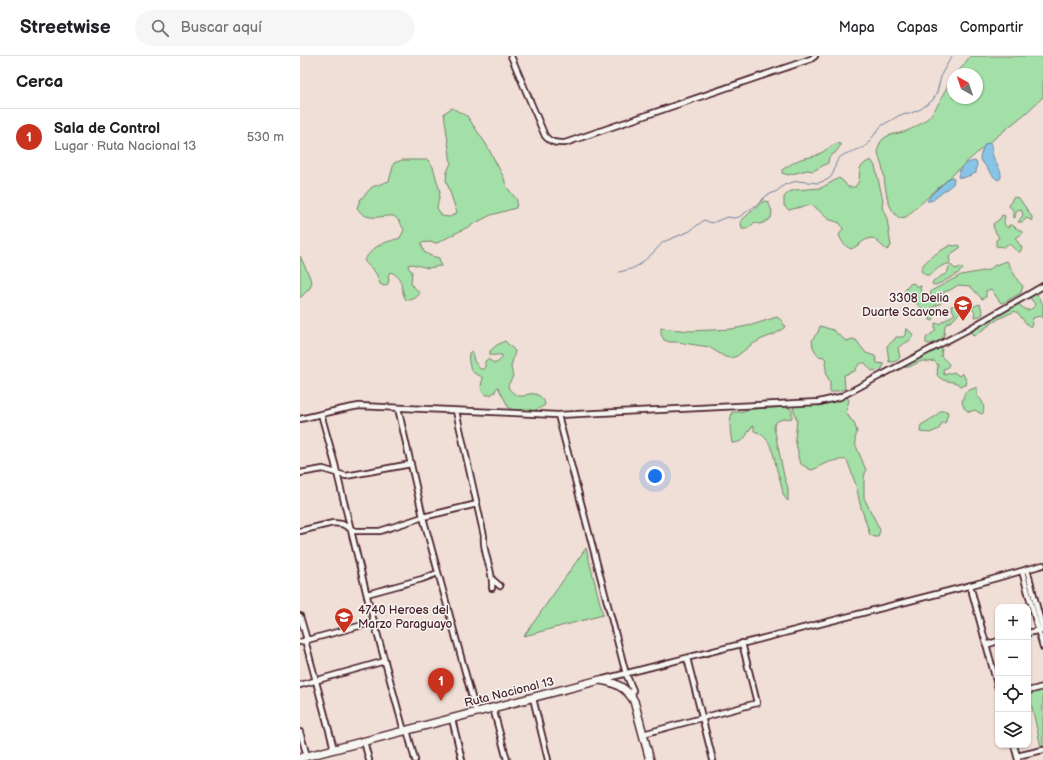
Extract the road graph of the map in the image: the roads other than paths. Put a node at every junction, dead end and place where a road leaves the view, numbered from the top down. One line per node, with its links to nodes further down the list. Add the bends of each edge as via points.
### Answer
1 (511, 56): 2 (street, via 545,136 549,141 565,143)
2 (815, 56)
3 (1043, 286): 7 (street, via 967,330 830,400)
4 (398, 408): 5 (street); 6 (street, via 359,406); 9 (street)
5 (456, 411): 7 (street); 12 (street)
6 (321, 414): 8 (street); 11 (street)
7 (558, 415): 35 (street)
8 (300, 419)
9 (411, 464): 11 (street, via 353,476); 13 (street)
10 (300, 473): 11 (street, via 323,469)
11 (337, 473): 14 (street)
12 (477, 504): 13 (street); 19 (street, via 484,549)
13 (423, 517): 14 (street, via 380,531 355,531); 18 (street)
14 (350, 528): 15 (street, via 333,523); 23 (street)
15 (300, 531)
16 (1043, 565): 17 (street)
17 (1024, 570): 20 (street); 26 (street)
18 (438, 573): 23 (street); 45 (street)
19 (493, 580): 21 (street); 22 (street)
20 (970, 585): 29 (street); 31 (street)
21 (500, 586)
22 (492, 588)
23 (367, 594): 25 (street)
24 (300, 616): 28 (street)
25 (374, 622): 28 (street); 34 (street)
26 (1042, 630): 27 (street); 32 (street)
27 (1031, 632)
28 (304, 641): 37 (street)
29 (742, 643): 33 (street); 46 (street, via 757,703)
30 (995, 643): 31 (street)
31 (986, 645): 36 (street)
32 (1043, 647)
33 (687, 658): 35 (street); 46 (street)
34 (385, 661): 37 (street); 48 (street)
35 (626, 674): 38 (street); 42 (street, via 633,690)
36 (995, 677)
37 (316, 680): 39 (street); 53 (street)
38 (600, 680): 42 (highway, via 617,684); 43 (highway, Ruta Nacional 13)
39 (300, 685)
40 (1043, 687): 41 (street)
41 (1031, 690)
42 (632, 697): 50 (highway)
43 (533, 698): 44 (highway, Ruta Nacional 13); 61 (street)
44 (493, 708): 45 (highway, Ruta Nacional 13); 60 (street)
45 (476, 712): 47 (highway, Ruta Nacional 13)
46 (703, 717): 50 (street); 63 (street)
47 (452, 718): 48 (highway, Ruta Nacional 13); 59 (street)
48 (406, 730): 51 (highway, Ruta Nacional 13); 58 (street)
49 (300, 732): 55 (street)
50 (643, 734): 62 (highway)
51 (364, 741): 53 (highway, Ruta Nacional 13); 57 (street)
52 (1015, 748): 56 (street)
53 (334, 749): 55 (highway, Ruta Nacional 13)
54 (1043, 750): 56 (street)
55 (304, 757)
56 (1017, 758)
57 (369, 760)
58 (415, 760)
59 (462, 760)
60 (507, 760)
61 (548, 760)
62 (650, 760)
63 (713, 760)

